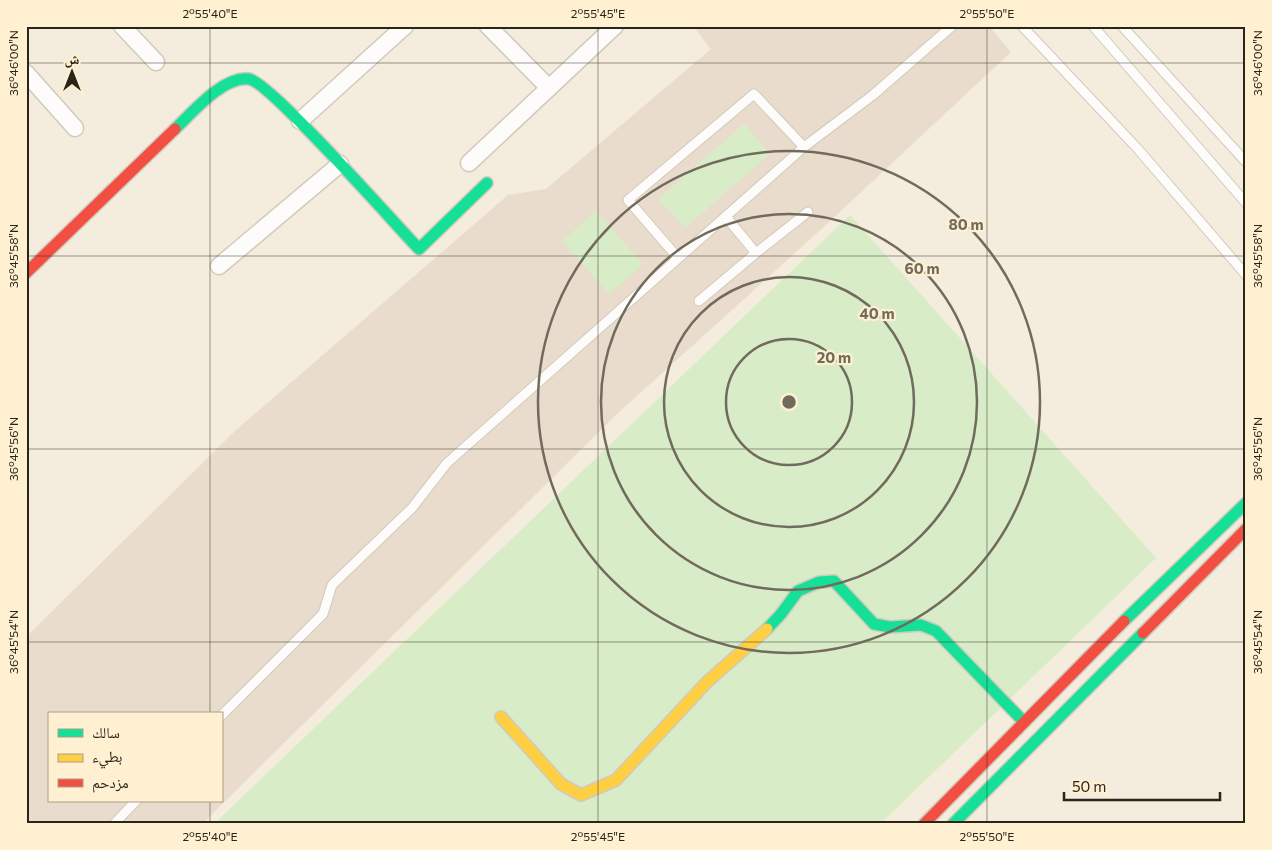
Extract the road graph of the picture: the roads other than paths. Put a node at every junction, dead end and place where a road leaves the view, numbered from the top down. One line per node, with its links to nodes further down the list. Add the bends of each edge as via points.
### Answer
1 (122, 26): 9 (street)
2 (405, 26): 12 (street)
3 (488, 26): 11 (street)
4 (615, 26): 11 (street)
5 (952, 26): 14 (lane, via 873,95)
6 (1022, 26): 26 (lane, via 1137,148)
7 (1093, 26): 19 (lane)
8 (1122, 26): 15 (lane)
9 (156, 62)
10 (26, 73): 13 (street)
11 (549, 88): 16 (street)
12 (300, 121): 17 (street); 25 (street, via 261,85 250,79 231,82 212,93)
13 (75, 128)
14 (804, 147): 21 (lane); 23 (lane, via 754,94 628,200)
15 (1246, 162)
16 (469, 163)
17 (340, 164): 18 (street, via 419,249); 24 (street)
18 (486, 182)
19 (1246, 203)
20 (808, 212): 22 (lane)
21 (726, 217): 22 (lane); 23 (lane)
22 (756, 254): 27 (lane)
23 (678, 258): 30 (lane, via 447,463 412,508 332,585 323,614)
24 (218, 266)
25 (26, 273)
26 (1246, 275)
27 (699, 301)
28 (1246, 503): 32 (street)
29 (1246, 529): 36 (street)
30 (222, 715)
31 (501, 717): 32 (street, via 561,784 581,795 599,788 616,780 707,682 762,634 798,591 819,582 834,581 874,624 890,627 921,625 936,631)
32 (1024, 722): 35 (street)
33 (135, 802): 34 (lane)
34 (114, 824)
35 (924, 824)
36 (953, 824)

